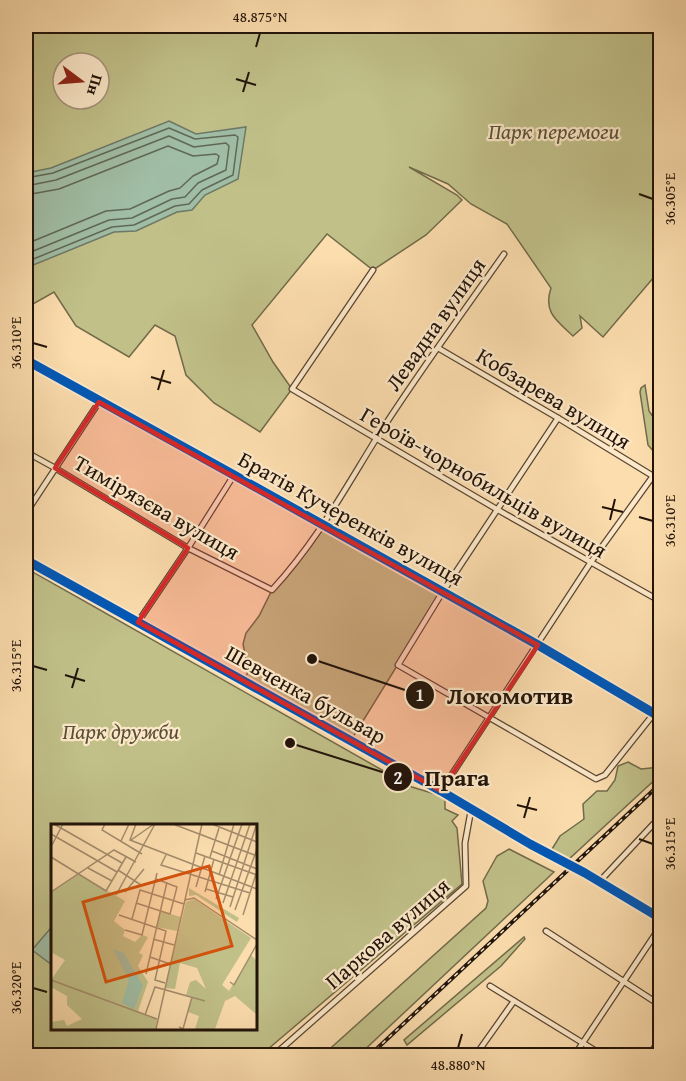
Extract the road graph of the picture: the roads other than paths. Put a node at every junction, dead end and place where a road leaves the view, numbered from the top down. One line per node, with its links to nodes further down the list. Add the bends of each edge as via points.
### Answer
1 (504, 254): 3 (street, Левадна вулиця)
2 (373, 270): 7 (street, Героїв-чорнобильців вулиця, via 292,389)
3 (438, 348): 6 (street, Кобзарева вулиця); 7 (street, Левадна вулиця)
4 (26, 360): 5 (street, Братів Кучеренків вулиця)
5 (99, 402): 9 (street); 10 (street, Братів Кучеренків вулиця)
6 (558, 418): 11 (street); 16 (street, Кобзарева вулиця, via 653,476)
7 (376, 439): 11 (street, Героїв-чорнобильців вулиця); 13 (street, Левадна вулиця)
8 (26, 452): 9 (street, Тимірязєва вулиця)
9 (55, 468): 12 (street); 14 (street, Тимірязєва вулиця)
10 (234, 475): 13 (street, Братів Кучеренків вулиця); 14 (street)
11 (498, 510): 16 (street, Героїв-чорнобильців вулиця); 18 (street)
12 (26, 513)
13 (324, 525): 17 (street, Левадна вулиця); 18 (street, Братів Кучеренків вулиця)
14 (188, 548): 17 (street, Тимірязєва вулиця); 20 (street)
15 (26, 560): 20 (street, Шевченка бульвар)
16 (591, 562): 19 (street, Героїв-чорнобильців вулиця); 21 (street)
17 (272, 590)
18 (442, 592): 21 (street, Братів Кучеренків вулиця); 24 (street, via 398,665)
19 (660, 602)
20 (138, 622): 25 (street, Шевченка бульвар)
21 (538, 645): 23 (street, Братів Кучеренків вулиця); 24 (street)
22 (660, 706): 23 (street)
23 (655, 714): 24 (street, via 605,775 596,779)
24 (489, 716): 25 (street)
25 (441, 791): 26 (street, Шевченка бульвар)
26 (471, 810): 28 (street, Шевченка бульвар, bridge); 38 (street, Паркова вулиця, via 465,843 466,886)
27 (660, 817): 28 (street)
28 (600, 881): 29 (street, Шевченка бульвар)
29 (660, 918)
30 (660, 927): 32 (street)
31 (546, 931): 32 (street)
32 (624, 981): 35 (street); 37 (street)
33 (490, 986): 34 (street)
34 (514, 1001): 37 (street); 39 (street)
35 (660, 1005)
36 (660, 1039): 42 (street)
37 (583, 1042): 40 (street); 41 (street)
38 (273, 1056)
39 (475, 1056)
40 (574, 1056)
41 (604, 1056)
42 (649, 1056)

